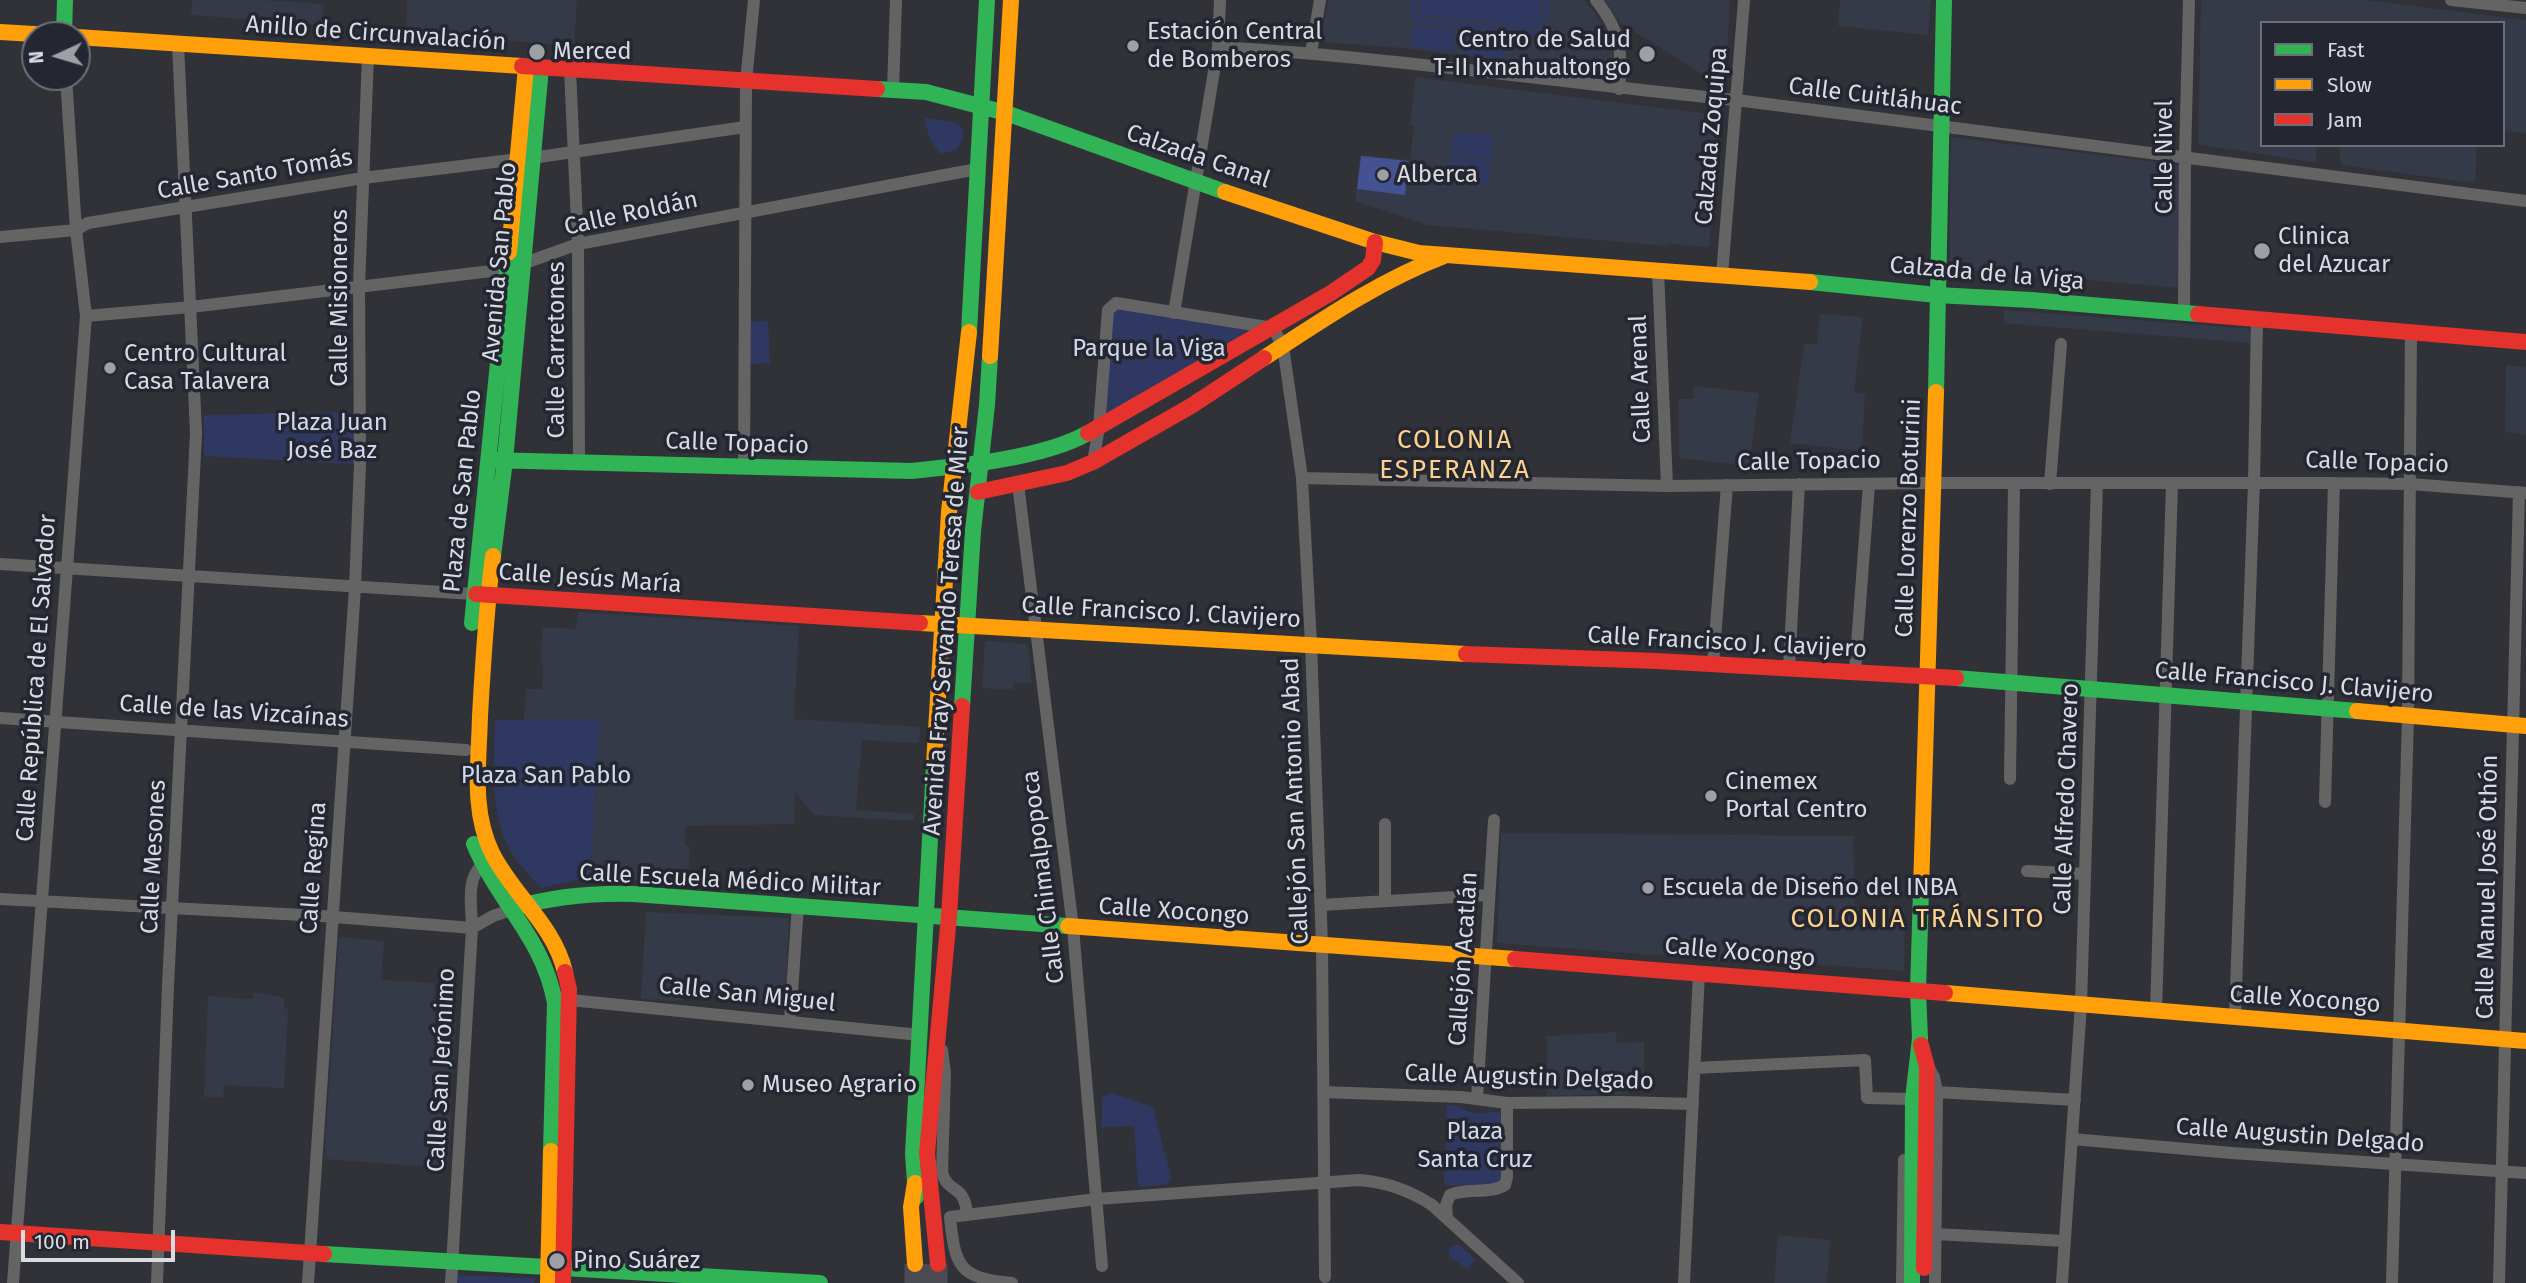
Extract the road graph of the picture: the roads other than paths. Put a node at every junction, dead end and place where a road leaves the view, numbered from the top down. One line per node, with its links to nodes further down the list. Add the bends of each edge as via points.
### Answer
1 (65, 0): 14 (main road)
2 (754, 0): 24 (street)
3 (896, 0): 26 (street)
4 (987, 0): 29 (main road, Avenida Fray Servando Teresa de Mier)
5 (1012, 0): 30 (main road, Avenida Fray Servando Teresa de Mier)
6 (1220, 0): 19 (street)
7 (1320, 0): 20 (street)
8 (1596, 0): 25 (street, via 1615,29 1622,63)
9 (1744, 0): 28 (street, Calzada Zoquipa)
10 (1944, 0): 31 (main road, Calle Lorenzo Boturini)
11 (2189, 0): 34 (street, Calle Nivel)
12 (2451, 0): 13 (street)
13 (2526, 8)
14 (64, 21)
15 (0, 32): 16 (main road)
16 (21, 33)
17 (91, 38): 18 (main road, Anillo de Circunvalación)
18 (178, 44): 21 (main road, Anillo de Circunvalación); 40 (street, Calle Mesones)
19 (1218, 47): 20 (street, Calle Cuitláhuac); 38 (street)
20 (1311, 52): 25 (street, Calle Cuitláhuac)
21 (368, 56): 22 (main road, Anillo de Circunvalación); 37 (street, Calle Misioneros)
22 (534, 68): 23 (main road, Anillo de Circunvalación); 35 (main road, Plaza de San Pablo)
23 (570, 70): 24 (main road, Anillo de Circunvalación); 33 (street, Calle Carretones)
24 (746, 82): 26 (main road, Anillo de Circunvalación); 32 (street)
25 (1619, 89): 28 (street, Calle Cuitláhuac)
26 (893, 90): 29 (main road, Anillo de Circunvalación, via 926,92)
27 (67, 91): 42 (street, Calle República de El Salvador)
28 (1736, 100): 31 (street, Calle Cuitláhuac); 49 (street, Calzada Zoquipa)
29 (981, 105): 30 (main road, Anillo de Circunvalación); 36 (main road, Avenida Fray Servando Teresa de Mier)
30 (1006, 113): 38 (main road, Calzada Canal); 65 (main road, Avenida Fray Servando Teresa de Mier)
31 (1940, 126): 34 (street, Calle Cuitláhuac); 51 (main road, Calle Lorenzo Boturini)
32 (745, 127): 33 (street, Calle Santo Tomás); 41 (street)
33 (574, 153): 35 (street, Calle Santo Tomás); 45 (street, Calle Carretones)
34 (2185, 157): 39 (street, Calle Cuitláhuac); 54 (street, Calle Nivel)
35 (525, 158): 37 (street, Calle Santo Tomás); 47 (main road, Plaza de San Pablo)
36 (977, 169): 41 (street, Calle Roldán); 69 (main road, Avenida Fray Servando Teresa de Mier, via 967,362)
37 (363, 178): 40 (street, Calle Santo Tomás); 50 (street, Calle Misioneros)
38 (1197, 183): 44 (main road, Calzada Canal); 53 (street)
39 (2526, 201)
40 (188, 209): 42 (street, Calle Santo Tomás, via 88,223); 52 (street, Calle Mesones)
41 (745, 211): 45 (street, Calle Roldán); 68 (street)
42 (76, 230): 43 (street, Calle Santo Tomás); 55 (street, Calle República de El Salvador)
43 (0, 237)
44 (1376, 242): 46 (main road, Calzada de la Viga); 57 (main road, via 1368,268)
45 (578, 244): 47 (street, Calle Roldán); 66 (street, Calle Carretones)
46 (1444, 256): 48 (main road, Calzada de la Viga); 61 (main road, Calzada de la Viga, via 1405,271)
47 (516, 267): 50 (street, Calle Roldán); 64 (main road, Plaza de San Pablo)
48 (1658, 270): 49 (main road, Calzada de la Viga); 83 (street, Calle Arenal)
49 (1722, 275): 51 (main road, Calzada de la Viga)
50 (359, 286): 52 (street, Calle Roldán); 63 (street, Calle Misioneros)
51 (1937, 295): 54 (main road, Calzada de la Viga); 72 (main road, Calle Lorenzo Boturini)
52 (191, 307): 55 (street, Calle Roldán); 88 (street, Calle Mesones, via 197,433)
53 (1174, 313): 57 (street); 62 (street, via 1116,303 1110,307)
54 (2184, 313): 56 (main road, Calzada de la Viga)
55 (86, 316): 87 (street, Calle República de El Salvador)
56 (2257, 319): 58 (main road, Calzada de la Viga); 71 (street)
57 (1273, 328): 61 (street, Callejón San Antonio Abad); 62 (main road)
58 (2412, 332): 59 (main road, Calzada de la Viga); 81 (street)
59 (2526, 342)
60 (2061, 344): 80 (street)
61 (1283, 346): 67 (main road, Calzada de la Viga); 70 (street, Callejón San Antonio Abad)
62 (1099, 428): 65 (main road, via 1029,454); 67 (street)
63 (360, 456): 89 (street, Calle Regina)
64 (498, 460): 66 (main road, Calle Topacio); 90 (main road, Plaza de San Pablo)
65 (982, 461): 69 (main road, Calle Topacio); 84 (main road, Avenida Fray Servando Teresa de Mier)
66 (579, 462): 68 (main road, Calle Topacio)
67 (1093, 462): 76 (main road, Calzada de la Viga)
68 (744, 467): 69 (main road, Calle Topacio, via 911,471)
69 (954, 467): 91 (main road, Avenida Fray Servando Teresa de Mier)
70 (1303, 478): 83 (street, Calle Topacio); 95 (street, Callejón San Antonio Abad)
71 (2254, 482): 74 (street, Calle Topacio); 75 (street, Calle Topacio); 104 (street)
72 (1934, 483): 78 (street, Calle Topacio); 79 (street, Calle Topacio); 100 (main road, Calle Lorenzo Boturini)
73 (2097, 483): 74 (street, Calle Topacio); 80 (street, Calle Topacio); 102 (street, Calle Alfredo Chavero)
74 (2172, 483): 103 (street)
75 (2334, 483): 81 (street, Calle Topacio); 105 (street)
76 (1018, 484): 84 (main road, Calzada de la Viga); 94 (street, Calle Chimalpopoca)
77 (1799, 484): 78 (street, Calle Topacio); 82 (street, Calle Topacio); 98 (street)
78 (1869, 484): 99 (street)
79 (2014, 484): 80 (street, Calle Topacio); 101 (street)
80 (2050, 484)
81 (2410, 484): 85 (street, Calle Topacio); 106 (street)
82 (1727, 485): 83 (street, Calle Topacio); 97 (street)
83 (1667, 486)
84 (978, 492): 91 (main road, via 967,505); 92 (main road, Avenida Fray Servando Teresa de Mier)
85 (2522, 492): 109 (street, Calle Manuel José Othón)
86 (0, 564): 87 (street, Calle Jesús María)
87 (66, 568): 88 (street, Calle Jesús María); 108 (street, Calle República de El Salvador)
88 (190, 576): 89 (street, Calle Jesús María); 110 (street, Calle Mesones)
89 (355, 587): 90 (street, Calle Jesús María); 111 (street, Calle Regina)
90 (481, 595): 91 (main road, Calle Jesús María); 93 (main road, Plaza de San Pablo); 96 (main road, Plaza de San Pablo)
91 (943, 625): 92 (main road, Calle Jesús María); 128 (main road, Avenida Fray Servando Teresa de Mier)
92 (967, 626): 94 (main road, Calle Francisco J. Clavijero); 129 (main road, Avenida Fray Servando Teresa de Mier)
93 (484, 628): 96 (main road); 126 (main road, Plaza de San Pablo, via 479,814)
94 (1036, 629): 95 (main road, Calle Francisco J. Clavijero); 132 (street, Calle Chimalpopoca)
95 (1311, 644): 97 (main road, Calle Francisco J. Clavijero); 125 (street, Callejón San Antonio Abad)
96 (470, 660): 112 (main road, Plaza de San Pablo)
97 (1713, 664): 98 (main road, Calle Francisco J. Clavijero)
98 (1788, 668): 99 (main road, Calle Francisco J. Clavijero)
99 (1855, 671): 100 (main road, Calle Francisco J. Clavijero)
100 (1927, 676): 101 (main road, Calle Francisco J. Clavijero); 136 (main road, Calle Lorenzo Boturini)
101 (2011, 682): 102 (main road, Calle Francisco J. Clavijero); 113 (street)
102 (2092, 688): 103 (main road, Calle Francisco J. Clavijero); 119 (street, Calle Alfredo Chavero)
103 (2167, 694): 104 (main road, Calle Francisco J. Clavijero); 139 (street)
104 (2246, 702): 105 (main road, Calle Francisco J. Clavijero); 140 (street)
105 (2330, 709): 106 (main road, Calle Francisco J. Clavijero); 114 (street)
106 (2408, 716): 109 (main road, Calle Francisco J. Clavijero); 142 (street)
107 (0, 718): 108 (street, Calle de las Vizcaínas)
108 (55, 722): 110 (street, Calle de las Vizcaínas); 123 (street, Calle República de El Salvador)
109 (2519, 725): 146 (street, Calle Manuel José Othón)
110 (182, 730): 111 (street, Calle de las Vizcaínas); 127 (street, Calle Mesones)
111 (344, 740): 112 (street, Calle de las Vizcaínas); 130 (street, Calle Regina)
112 (466, 750): 117 (main road, Plaza de San Pablo, via 465,803)
113 (2010, 779)
114 (2325, 802)
115 (1494, 820): 120 (street, Callejón Acatlán)
116 (1385, 824): 122 (street)
117 (483, 864): 126 (main road, Plaza de San Pablo); 131 (street, Calle San Jerónimo, via 472,878)
118 (2027, 871): 119 (street)
119 (2085, 874): 138 (street, Calle Alfredo Chavero)
120 (1489, 895): 122 (street); 134 (street, Callejón Acatlán)
121 (0, 899): 123 (street)
122 (1385, 901): 125 (street)
123 (41, 902): 127 (street); 165 (street, Calle República de El Salvador)
124 (798, 905): 126 (main road, Calle Escuela Médico Militar, via 594,893); 128 (main road, Calle Escuela Médico Militar); 141 (street)
125 (1321, 905): 133 (street, Callejón San Antonio Abad)
126 (519, 907): 131 (street); 137 (main road, via 558,951); 172 (main road, via 549,969 554,992)
127 (172, 910): 130 (street); 168 (street, Calle Mesones)
128 (925, 914): 129 (main road, Calle Escuela Médico Militar); 144 (main road, Avenida Fray Servando Teresa de Mier)
129 (949, 916): 132 (main road, Calle Xocongo); 143 (main road, Avenida Fray Servando Teresa de Mier)
130 (331, 918): 131 (street); 169 (street, Calle Regina)
131 (472, 928): 170 (street, Calle San Jerónimo)
132 (1073, 928): 133 (main road, Calle Xocongo); 162 (street, Calle Chimalpopoca)
133 (1322, 945): 134 (main road, Calle Xocongo); 150 (street, Callejón San Antonio Abad)
134 (1486, 957): 135 (main road, Calle Xocongo); 152 (street, Callejón Acatlán)
135 (1699, 973): 136 (main road, Calle Xocongo); 149 (street)
136 (1918, 991): 138 (main road, Calle Xocongo); 145 (main road, Calle Lorenzo Boturini)
137 (569, 1000): 141 (street, Calle San Miguel); 172 (main road)
138 (2081, 1004): 139 (main road, Calle Xocongo); 154 (street, Calle Alfredo Chavero)
139 (2156, 1011): 140 (main road, Calle Xocongo)
140 (2235, 1017): 142 (main road, Calle Xocongo)
141 (790, 1021): 144 (street, Calle San Miguel)
142 (2399, 1030): 146 (main road, Calle Xocongo); 158 (street)
143 (937, 1034): 144 (main road, Avenida Fray Servando Teresa de Mier, via 927,1153 925,1264 911,1207); 163 (street, via 945,1073 942,1172 947,1184 966,1200)
144 (919, 1035)
145 (1920, 1038): 148 (main road, Calle Lorenzo Boturini); 153 (main road, Calle Lorenzo Boturini)
146 (2505, 1039): 147 (main road, Calle Xocongo); 159 (street, Calle Manuel José Othón)
147 (2526, 1041)
148 (1927, 1067): 151 (street, Calle Lorenzo Boturini); 186 (main road, Calle Lorenzo Boturini)
149 (1695, 1068): 153 (street, via 1865,1060 1867,1098); 156 (street)
150 (1323, 1092): 152 (street, Calle Augustin Delgado); 161 (street, Callejón San Antonio Abad)
151 (1937, 1092): 154 (street); 166 (street, Calle Lorenzo Boturini)
152 (1477, 1099): 155 (street, Calle Augustin Delgado)
153 (1913, 1099): 184 (street, Calle Lorenzo Boturini, via 1905,1118); 185 (main road, Calle Lorenzo Boturini)
154 (2075, 1100): 157 (street, Calle Alfredo Chavero)
155 (1507, 1104): 156 (street, Calle Augustin Delgado); 164 (street, via 1505,1185 1450,1195)
156 (1693, 1104): 183 (street)
157 (2072, 1139): 158 (street, Calle Augustin Delgado); 167 (street, Calle Alfredo Chavero)
158 (2395, 1164): 159 (street, Calle Augustin Delgado); 189 (street)
159 (2502, 1170): 160 (street, Calle Augustin Delgado); 190 (street, Calle Manuel José Othón)
160 (2526, 1173)
161 (1324, 1181): 162 (street); 164 (street, via 1391,1184 1417,1195); 173 (street, Callejón San Antonio Abad)
162 (1097, 1199): 163 (street); 171 (street, Calle Chimalpopoca)
163 (967, 1214): 181 (street, via 950,1217 953,1251 961,1267 975,1277)
164 (1447, 1218): 182 (street)
165 (8, 1232): 168 (main road); 176 (street, Calle República de El Salvador)
166 (1936, 1234): 167 (street); 187 (street, Calle Lorenzo Boturini)
167 (2065, 1241): 188 (street, Calle Alfredo Chavero)
168 (158, 1244): 169 (main road); 177 (street, Calle Mesones)
169 (310, 1253): 170 (main road); 178 (street, Calle Regina)
170 (452, 1262): 172 (main road); 179 (street, Calle San Jerónimo)
171 (1102, 1266)
172 (556, 1275): 174 (main road)
173 (1325, 1277)
174 (723, 1280): 175 (main road)
175 (789, 1282): 180 (main road)
176 (13, 1283)
177 (158, 1283)
178 (308, 1283)
179 (451, 1283)
180 (820, 1283)
181 (1012, 1283)
182 (1518, 1283)
183 (1684, 1283)
184 (1902, 1283)
185 (1912, 1283)
186 (1923, 1283)
187 (1936, 1283)
188 (2062, 1283)
189 (2392, 1283)
190 (2499, 1283)

